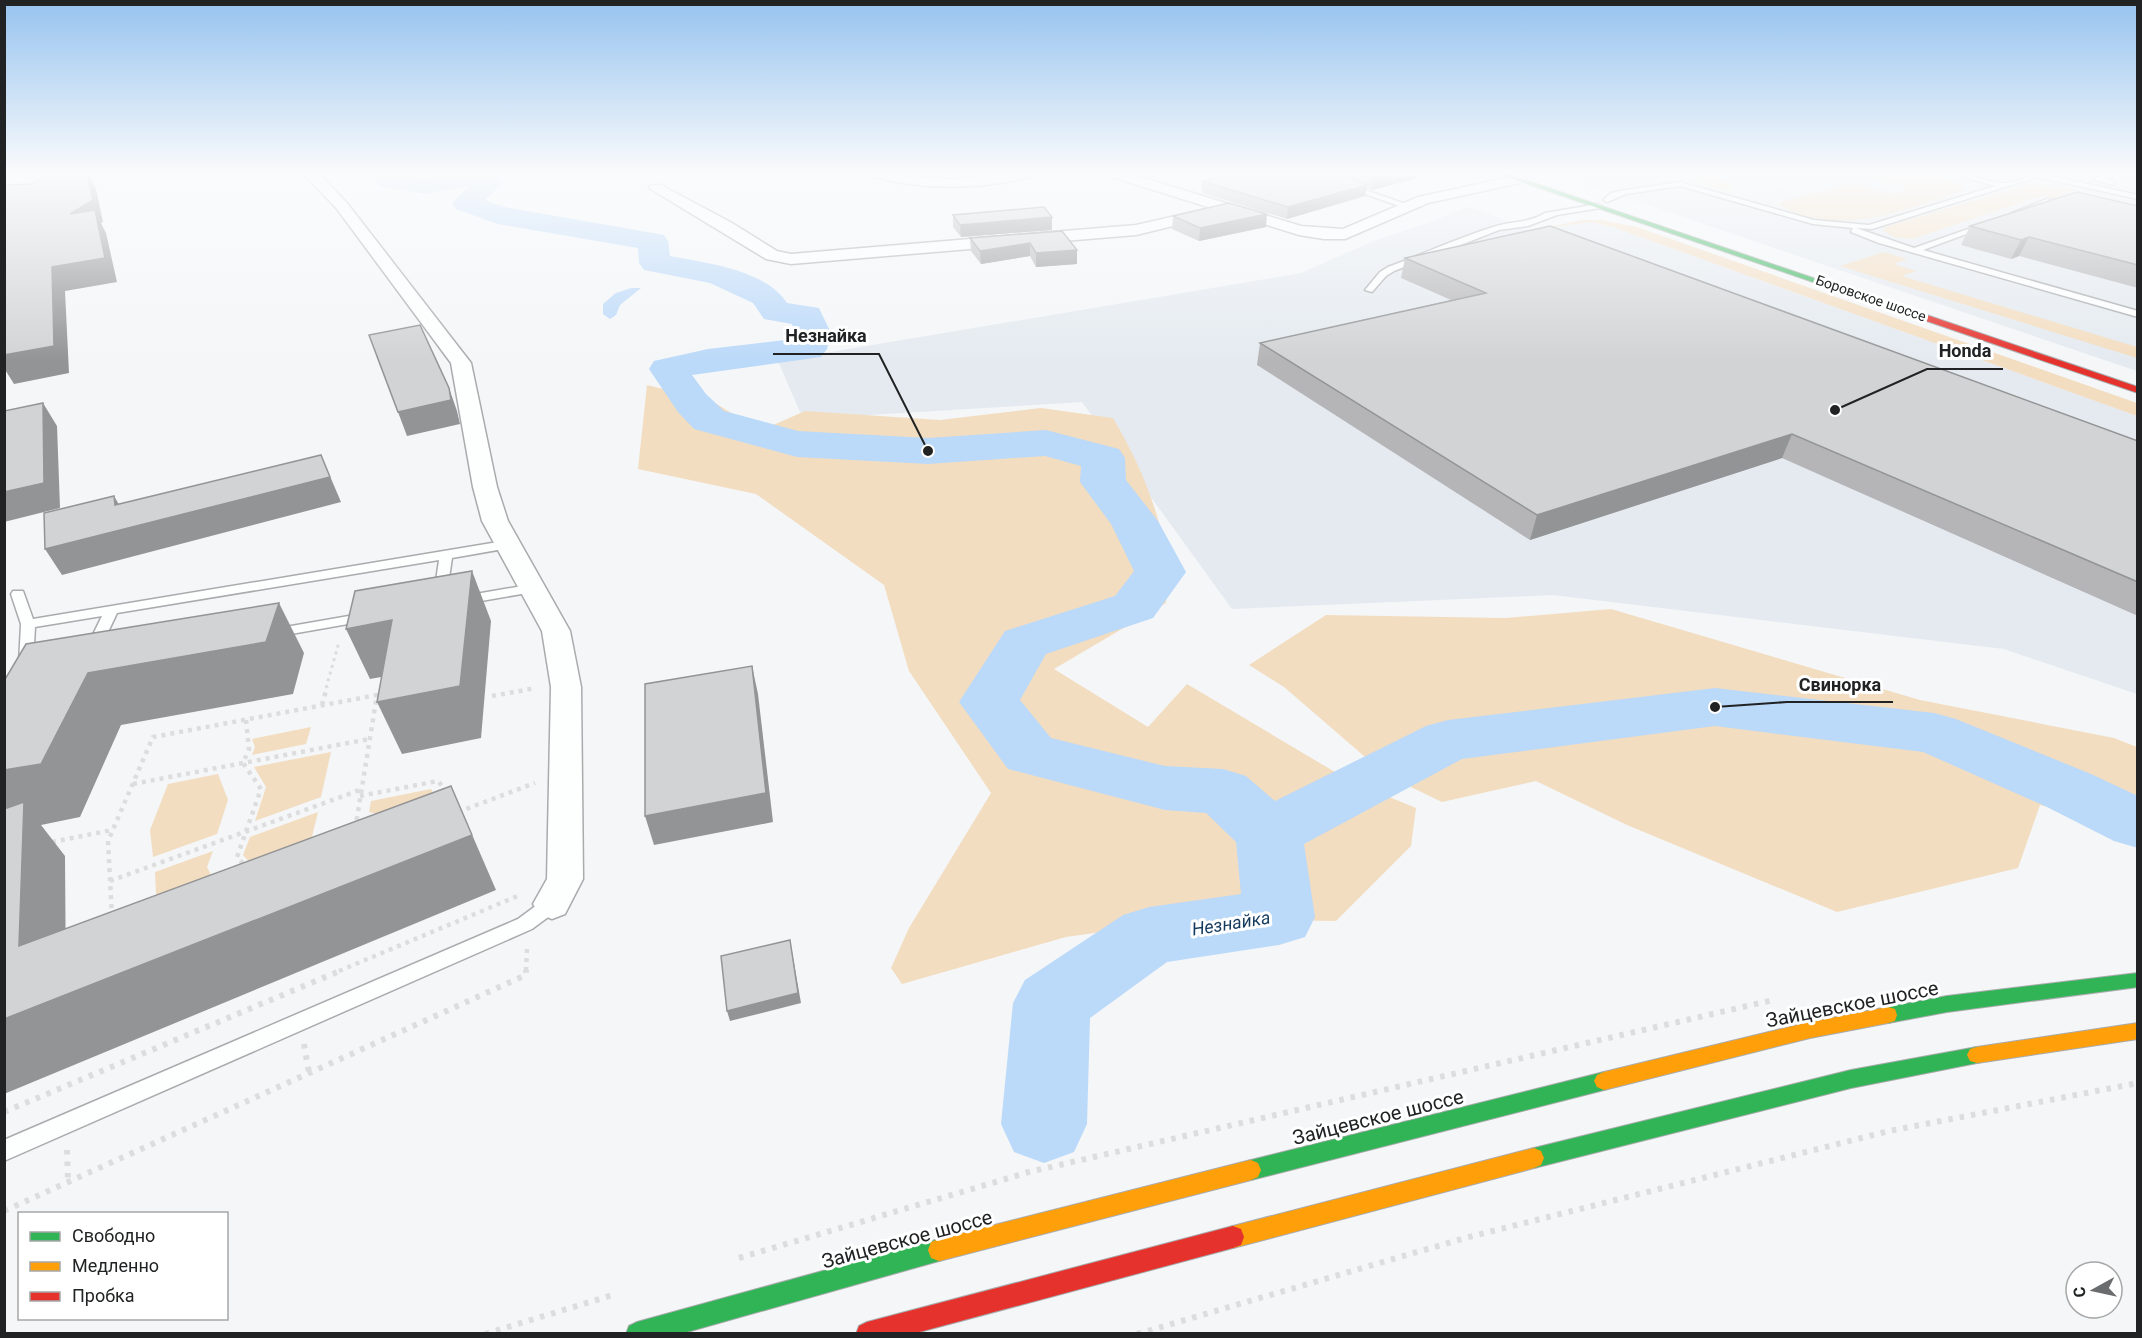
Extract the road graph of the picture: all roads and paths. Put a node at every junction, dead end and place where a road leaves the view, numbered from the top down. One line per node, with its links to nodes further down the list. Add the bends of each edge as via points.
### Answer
1 (365, 236): 12 (street, via 461,363 485,488 495,521)
2 (743, 236): 3 (street, via 772,255 791,259)
3 (1063, 236)
4 (1475, 236): 9 (lane, via 1392,269)
5 (1695, 236): 11 (main road, Боровское шоссе)
6 (1871, 236): 8 (lane)
7 (1951, 236): 8 (lane)
8 (1915, 250): 10 (lane)
9 (1369, 290)
10 (2138, 314)
11 (2138, 390)
12 (510, 544): 13 (lane); 14 (street)
13 (446, 555): 14 (lane, via 435,605); 16 (lane)
14 (534, 588): 45 (street, via 556,631 566,687 565,879)
15 (18, 594): 18 (lane)
16 (112, 610): 18 (lane); 21 (lane)
17 (379, 615): 19 (lane)
18 (28, 624): 22 (lane, via 23,676)
19 (256, 636)
20 (330, 639): 27 (path, via 340,638)
21 (85, 665)
22 (40, 673)
23 (540, 678): 24 (path)
24 (539, 687): 25 (path); 26 (path)
25 (492, 696)
26 (539, 699)
27 (322, 705): 28 (path); 29 (path, via 377,695)
28 (246, 720): 30 (path, via 249,749); 31 (path, via 153,737)
29 (369, 739): 30 (path); 32 (path)
30 (243, 763): 31 (path); 41 (path, via 261,789)
31 (132, 785): 39 (path)
32 (361, 790): 34 (path); 41 (path)
33 (538, 793): 37 (path, via 538,781)
34 (360, 796): 35 (path, via 438,781); 40 (path)
35 (450, 796)
36 (455, 803): 37 (path)
37 (461, 810): 38 (path)
38 (450, 815)
39 (113, 830): 42 (path); 44 (path, via 108,842)
40 (355, 830)
41 (246, 831): 43 (path, via 237,857); 44 (path)
42 (48, 843)
43 (251, 872)
44 (110, 880): 46 (path)
45 (552, 904): 47 (lane)
46 (112, 922)
47 (529, 922): 51 (path, via 532,890); 52 (lane); 53 (path, via 526,975)
48 (2138, 980): 54 (main road, Зайцевское шоссе, via 1947,1004 1810,1030 877,1266)
49 (2138, 1031): 55 (main road, via 2009,1048 1839,1082 1450,1179)
50 (2138, 1083): 56 (path, via 1901,1129 1465,1238)
51 (4, 1112)
52 (4, 1151)
53 (4, 1211)
54 (637, 1334)
55 (867, 1334)
56 (1137, 1334)

